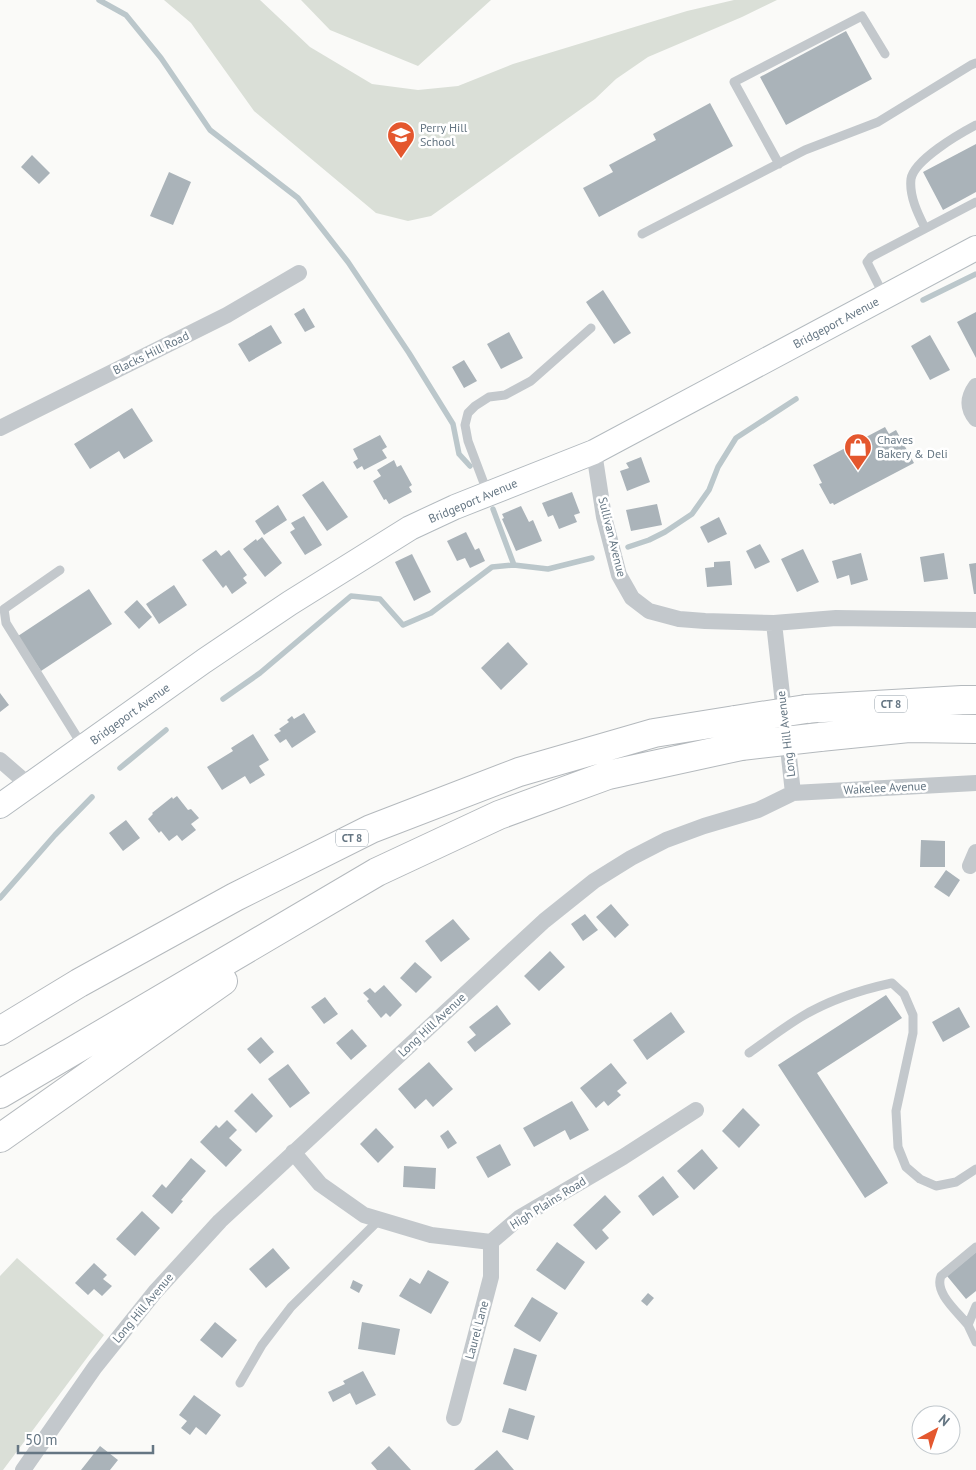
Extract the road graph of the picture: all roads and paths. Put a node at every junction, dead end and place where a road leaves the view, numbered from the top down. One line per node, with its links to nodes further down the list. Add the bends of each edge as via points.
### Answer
1 (885, 54): 4 (lane, via 862,16 734,82)
2 (976, 63): 4 (lane, via 878,122)
3 (976, 124): 6 (lane, via 914,170 911,181 915,206)
4 (778, 164): 7 (lane)
5 (976, 202): 6 (lane)
6 (925, 228): 10 (lane, via 871,256 867,262)
7 (642, 234)
8 (976, 248): 10 (main road, Bridgeport Avenue)
9 (299, 273): 14 (street, Blacks Hill Road, via 227,315)
10 (884, 297): 15 (main road, Bridgeport Avenue)
11 (591, 328): 16 (lane, via 531,381 505,395 488,397 468,413 464,425)
12 (976, 386): 13 (street, via 969,399)
13 (976, 419)
14 (0, 428)
15 (594, 452): 16 (main road, Bridgeport Avenue); 19 (street, Sullivan Avenue, via 604,517 619,575 632,598 649,611 679,619)
16 (488, 494): 22 (main road, Bridgeport Avenue, via 410,528 369,553 204,661)
17 (60, 570): 22 (lane, via 4,609 6,623)
18 (976, 620): 19 (street, via 836,618)
19 (774, 623): 26 (street, Long Hill Avenue)
20 (976, 700): 29 (highway, CT 8, bridge, via 806,709 735,720 654,733 519,772 371,828 226,901)
21 (976, 729): 28 (highway, CT 8, bridge, via 908,728 741,746 608,775 499,815)
22 (83, 748): 25 (main road, Bridgeport Avenue)
23 (0, 760): 25 (street)
24 (976, 784): 26 (street, Wakelee Avenue)
25 (30, 786): 27 (main road, Bridgeport Avenue)
26 (793, 793): 34 (street, Long Hill Avenue, via 758,810 666,840 594,882 537,928)
27 (0, 806)
28 (377, 872): 31 (highway, CT 8); 33 (highway)
29 (0, 1031)
30 (749, 1053): 35 (lane, via 802,1017 840,997 892,983 904,994 913,1015 913,1033 896,1111 898,1147 906,1167 920,1180 936,1186 956,1182)
31 (0, 1094)
32 (696, 1110): 37 (street, High Plains Road, via 624,1157 519,1218)
33 (0, 1138)
34 (293, 1152): 36 (street, via 320,1184 364,1215); 44 (street, Long Hill Avenue, via 220,1221 155,1292 95,1367)
35 (976, 1169)
36 (380, 1219): 37 (street, via 431,1234); 42 (lane, via 291,1307 262,1345)
37 (491, 1242): 43 (street, Laurel Lane, via 491,1277)
38 (976, 1247): 40 (lane, via 941,1276 939,1282 941,1291)
39 (976, 1306): 40 (lane)
40 (968, 1325): 41 (lane)
41 (976, 1342)
42 (240, 1383)
43 (454, 1418)
44 (23, 1470)

